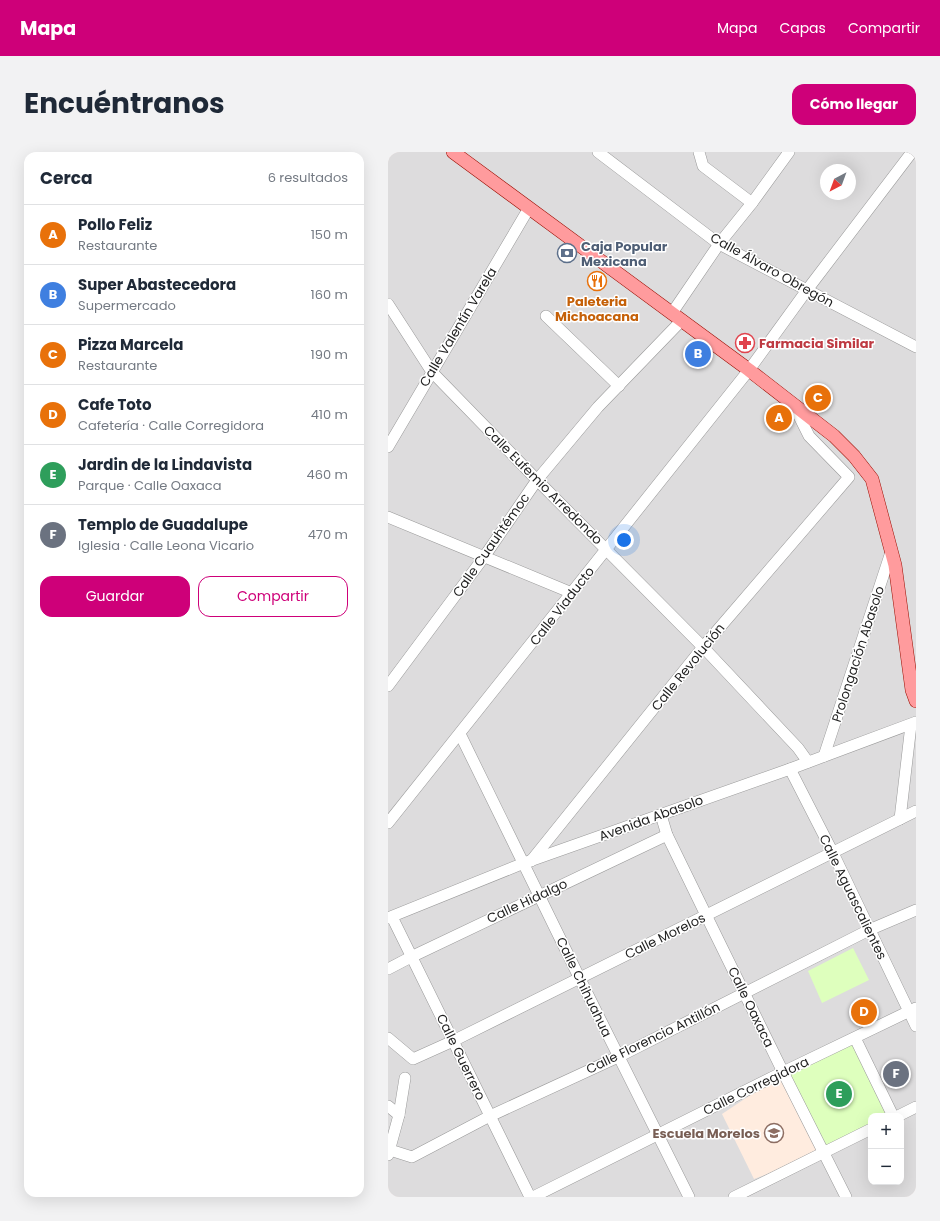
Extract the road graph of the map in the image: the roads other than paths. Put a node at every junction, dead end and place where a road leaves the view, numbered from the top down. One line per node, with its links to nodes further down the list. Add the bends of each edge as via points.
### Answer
1 (453, 152): 7 (main road)
2 (598, 152): 8 (street, Calle Álvaro Obregón)
3 (699, 152): 6 (street, via 703,166)
4 (789, 152): 6 (street, Calle Cuauhtémoc)
5 (912, 152): 9 (street, Calle Viaducto)
6 (752, 203): 8 (street, Calle Cuauhtémoc)
7 (529, 208): 12 (main road); 15 (street, Calle Valentín Varela)
8 (719, 244): 9 (street, Calle Álvaro Obregón); 12 (street, Calle Cuauhtémoc)
9 (807, 290): 13 (street, Calle Álvaro Obregón); 14 (street, Calle Viaducto)
10 (388, 304): 15 (street, Calle Eufemio Arredondo)
11 (546, 316): 16 (street)
12 (677, 317): 14 (main road); 16 (street, Calle Cuauhtémoc)
13 (916, 347)
14 (749, 370): 17 (main road); 21 (street, Calle Viaducto)
15 (432, 372): 18 (street, Calle Valentín Varela); 19 (street, Calle Eufemio Arredondo)
16 (619, 386): 19 (street, Calle Cuauhtémoc, via 598,407)
17 (793, 404): 22 (main road, via 834,436 872,479); 25 (street, Calle Revolución, via 809,436 849,477)
18 (388, 447)
19 (537, 480): 21 (street, Calle Eufemio Arredondo); 23 (street, Calle Cuauhtémoc)
20 (388, 517): 23 (street)
21 (606, 550): 24 (street, Calle Viaducto); 25 (street, Calle Eufemio Arredondo)
22 (891, 552): 27 (main road, via 912,690); 30 (street, Prolongación Abasolo)
23 (484, 557): 24 (street); 26 (street, Calle Cuauhtémoc)
24 (572, 593): 29 (street, Calle Viaducto)
25 (703, 648): 31 (street, Calle Eufemio Arredondo, via 798,748); 39 (street, Calle Revolución)
26 (388, 686)
27 (916, 701)
28 (914, 724): 30 (street, Avenida Abasolo); 35 (street)
29 (460, 734): 36 (street, Calle Viaducto); 39 (street, Calle Chihuahua)
30 (824, 756): 31 (street, Avenida Abasolo)
31 (808, 762): 32 (street, Avenida Abasolo)
32 (790, 769): 34 (street, Avenida Abasolo); 38 (street, Calle Aguascalientes)
33 (916, 811): 35 (street, Calle Morelos)
34 (661, 815): 37 (street, Calle Oaxaca); 39 (street, Avenida Abasolo)
35 (900, 819): 38 (street, Calle Morelos)
36 (388, 823)
37 (667, 835): 40 (street, Calle Hidalgo); 42 (street, Calle Oaxaca)
38 (833, 853): 42 (street, Calle Morelos); 44 (street, Calle Aguascalientes)
39 (528, 862): 40 (street, Calle Chihuahua); 43 (street, Avenida Abasolo)
40 (540, 895): 45 (street, Calle Hidalgo); 47 (street, Calle Chihuahua)
41 (916, 910): 44 (street, Calle Florencio Antillón)
42 (706, 916): 47 (street, Calle Morelos); 48 (street, Calle Oaxaca)
43 (390, 918): 45 (street, Calle Guerrero)
44 (870, 930): 48 (street, Calle Florencio Antillón); 49 (street, Calle Aguascalientes)
45 (411, 956): 46 (street, Calle Hidalgo); 53 (street, Calle Guerrero)
46 (388, 969)
47 (580, 979): 53 (street, Calle Morelos); 54 (street, Calle Chihuahua)
48 (744, 993): 54 (street, Calle Florencio Antillón); 55 (street, Calle Oaxaca)
49 (912, 1009): 50 (street, Calle Aguascalientes); 52 (street, Calle Corregidora)
50 (916, 1026)
51 (388, 1038): 53 (street, Calle Morelos, via 412,1058)
52 (855, 1038): 55 (street, Calle Corregidora); 59 (street)
53 (454, 1041): 62 (street, Calle Guerrero)
54 (618, 1057): 62 (street, Calle Florencio Antillón); 64 (street, Calle Chihuahua)
55 (783, 1072): 64 (street, Calle Corregidora); 66 (street, Calle Oaxaca)
56 (405, 1078): 61 (street)
57 (388, 1106): 61 (street)
58 (916, 1107): 60 (street)
59 (892, 1113)
60 (904, 1113)
61 (399, 1115): 65 (street)
62 (490, 1116): 65 (street, Calle Florencio Antillón, via 412,1157); 67 (street, Calle Guerrero)
63 (868, 1131): 66 (street)
64 (657, 1136): 67 (street, Calle Corregidora); 68 (street, Calle Chihuahua)
65 (389, 1153)
66 (824, 1153): 69 (street); 70 (street, Calle Oaxaca)
67 (532, 1197)
68 (689, 1197)
69 (734, 1197)
70 (846, 1197)

